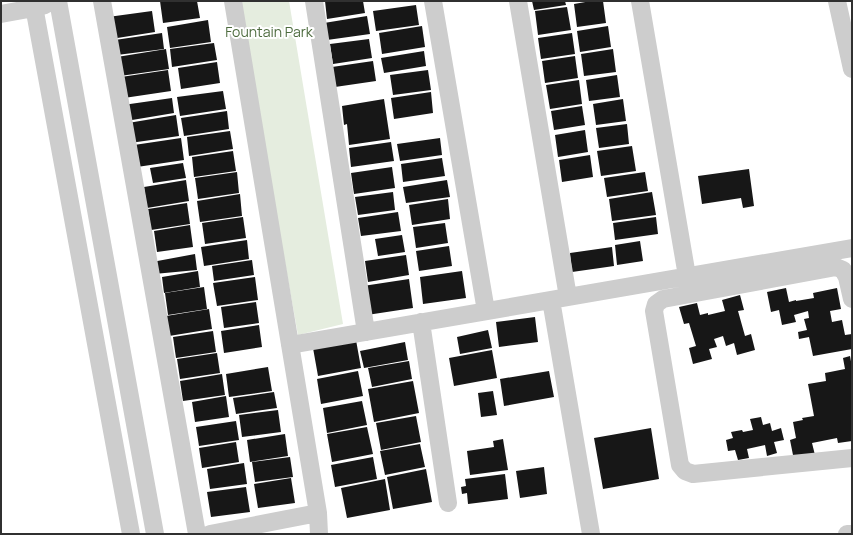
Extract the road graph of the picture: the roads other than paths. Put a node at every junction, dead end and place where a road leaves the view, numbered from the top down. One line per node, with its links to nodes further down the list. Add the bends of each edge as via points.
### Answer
1 (60, 1): 9 (street); 24 (street)
2 (102, 1): 25 (street)
3 (233, 1): 19 (street)
4 (314, 1): 18 (street)
5 (433, 1): 16 (street)
6 (518, 1): 14 (street)
7 (640, 1): 13 (street)
8 (836, 1): 11 (street)
9 (34, 5): 10 (street); 23 (street)
10 (1, 14)
11 (852, 69)
12 (852, 248): 13 (street)
13 (687, 276): 14 (street)
14 (560, 298): 16 (street); 28 (street)
15 (852, 299): 20 (street, via 847,277 843,270 836,268 663,299 656,304 654,311 680,465 685,471 693,474)
16 (486, 311): 17 (street)
17 (421, 322): 18 (street); 21 (street)
18 (366, 332): 19 (street)
19 (290, 345): 22 (street)
20 (852, 458)
21 (448, 503)
22 (318, 513): 26 (street); 27 (street)
23 (131, 534)
24 (155, 534)
25 (196, 534)
26 (210, 534)
27 (319, 534)
28 (591, 534)
29 (847, 534): 30 (street)
30 (852, 534)

